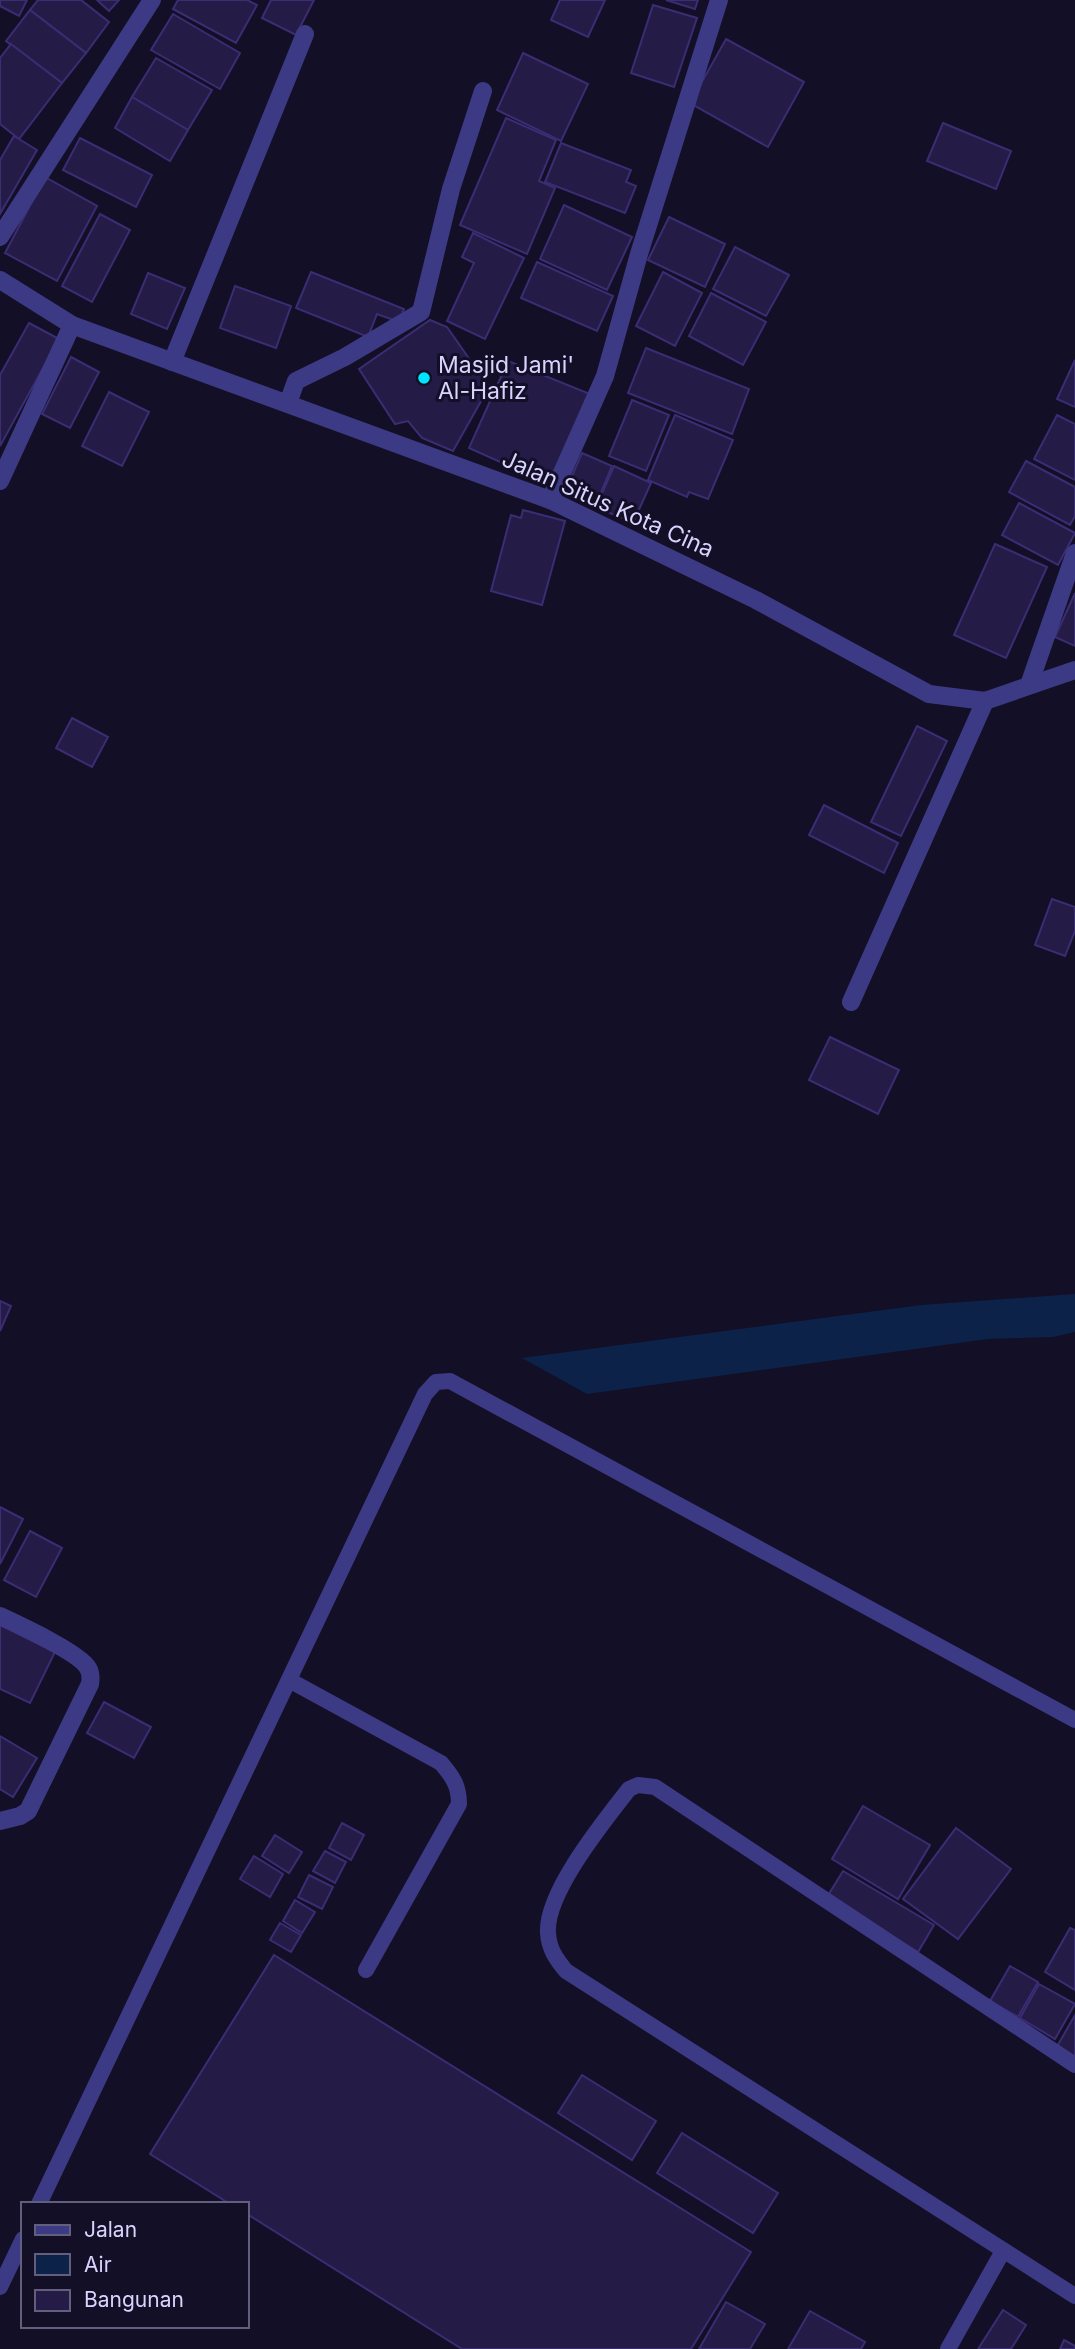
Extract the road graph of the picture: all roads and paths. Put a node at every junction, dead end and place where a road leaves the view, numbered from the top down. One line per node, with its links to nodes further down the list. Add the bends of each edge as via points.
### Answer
1 (152, 0): 5 (street)
2 (719, 0): 11 (street, via 605,376)
3 (305, 34): 8 (street)
4 (483, 90): 9 (street, via 451,188 421,312 296,381)
5 (0, 237)
6 (0, 280): 7 (street, Jalan Situs Kota Cina)
7 (72, 325): 8 (street, Jalan Situs Kota Cina); 10 (street)
8 (172, 362): 9 (street, Jalan Situs Kota Cina)
9 (288, 403): 11 (street, Jalan Situs Kota Cina)
10 (0, 481)
11 (550, 500): 15 (street, Jalan Situs Kota Cina, via 756,600 929,694)
12 (1075, 554): 14 (street)
13 (1075, 670): 14 (street, Jalan Situs Kota Cina)
14 (1029, 685): 15 (street, Jalan Situs Kota Cina)
15 (985, 701): 16 (street)
16 (851, 1002)
17 (0, 1616): 20 (street, via 79,1658 91,1677 28,1811)
18 (289, 1680): 19 (lane, via 425,1394 442,1380); 21 (lane, via 441,1763 459,1790 459,1804); 23 (lane)
19 (1075, 1720)
20 (0, 1821)
21 (366, 1970)
22 (1075, 2065): 25 (lane, via 655,1787 629,1789 583,1847 552,1908 547,1930 550,1947 566,1971)
23 (40, 2202)
24 (21, 2243): 26 (lane)
25 (1003, 2251): 27 (lane); 28 (lane)
26 (0, 2287)
27 (1075, 2296)
28 (948, 2349)

